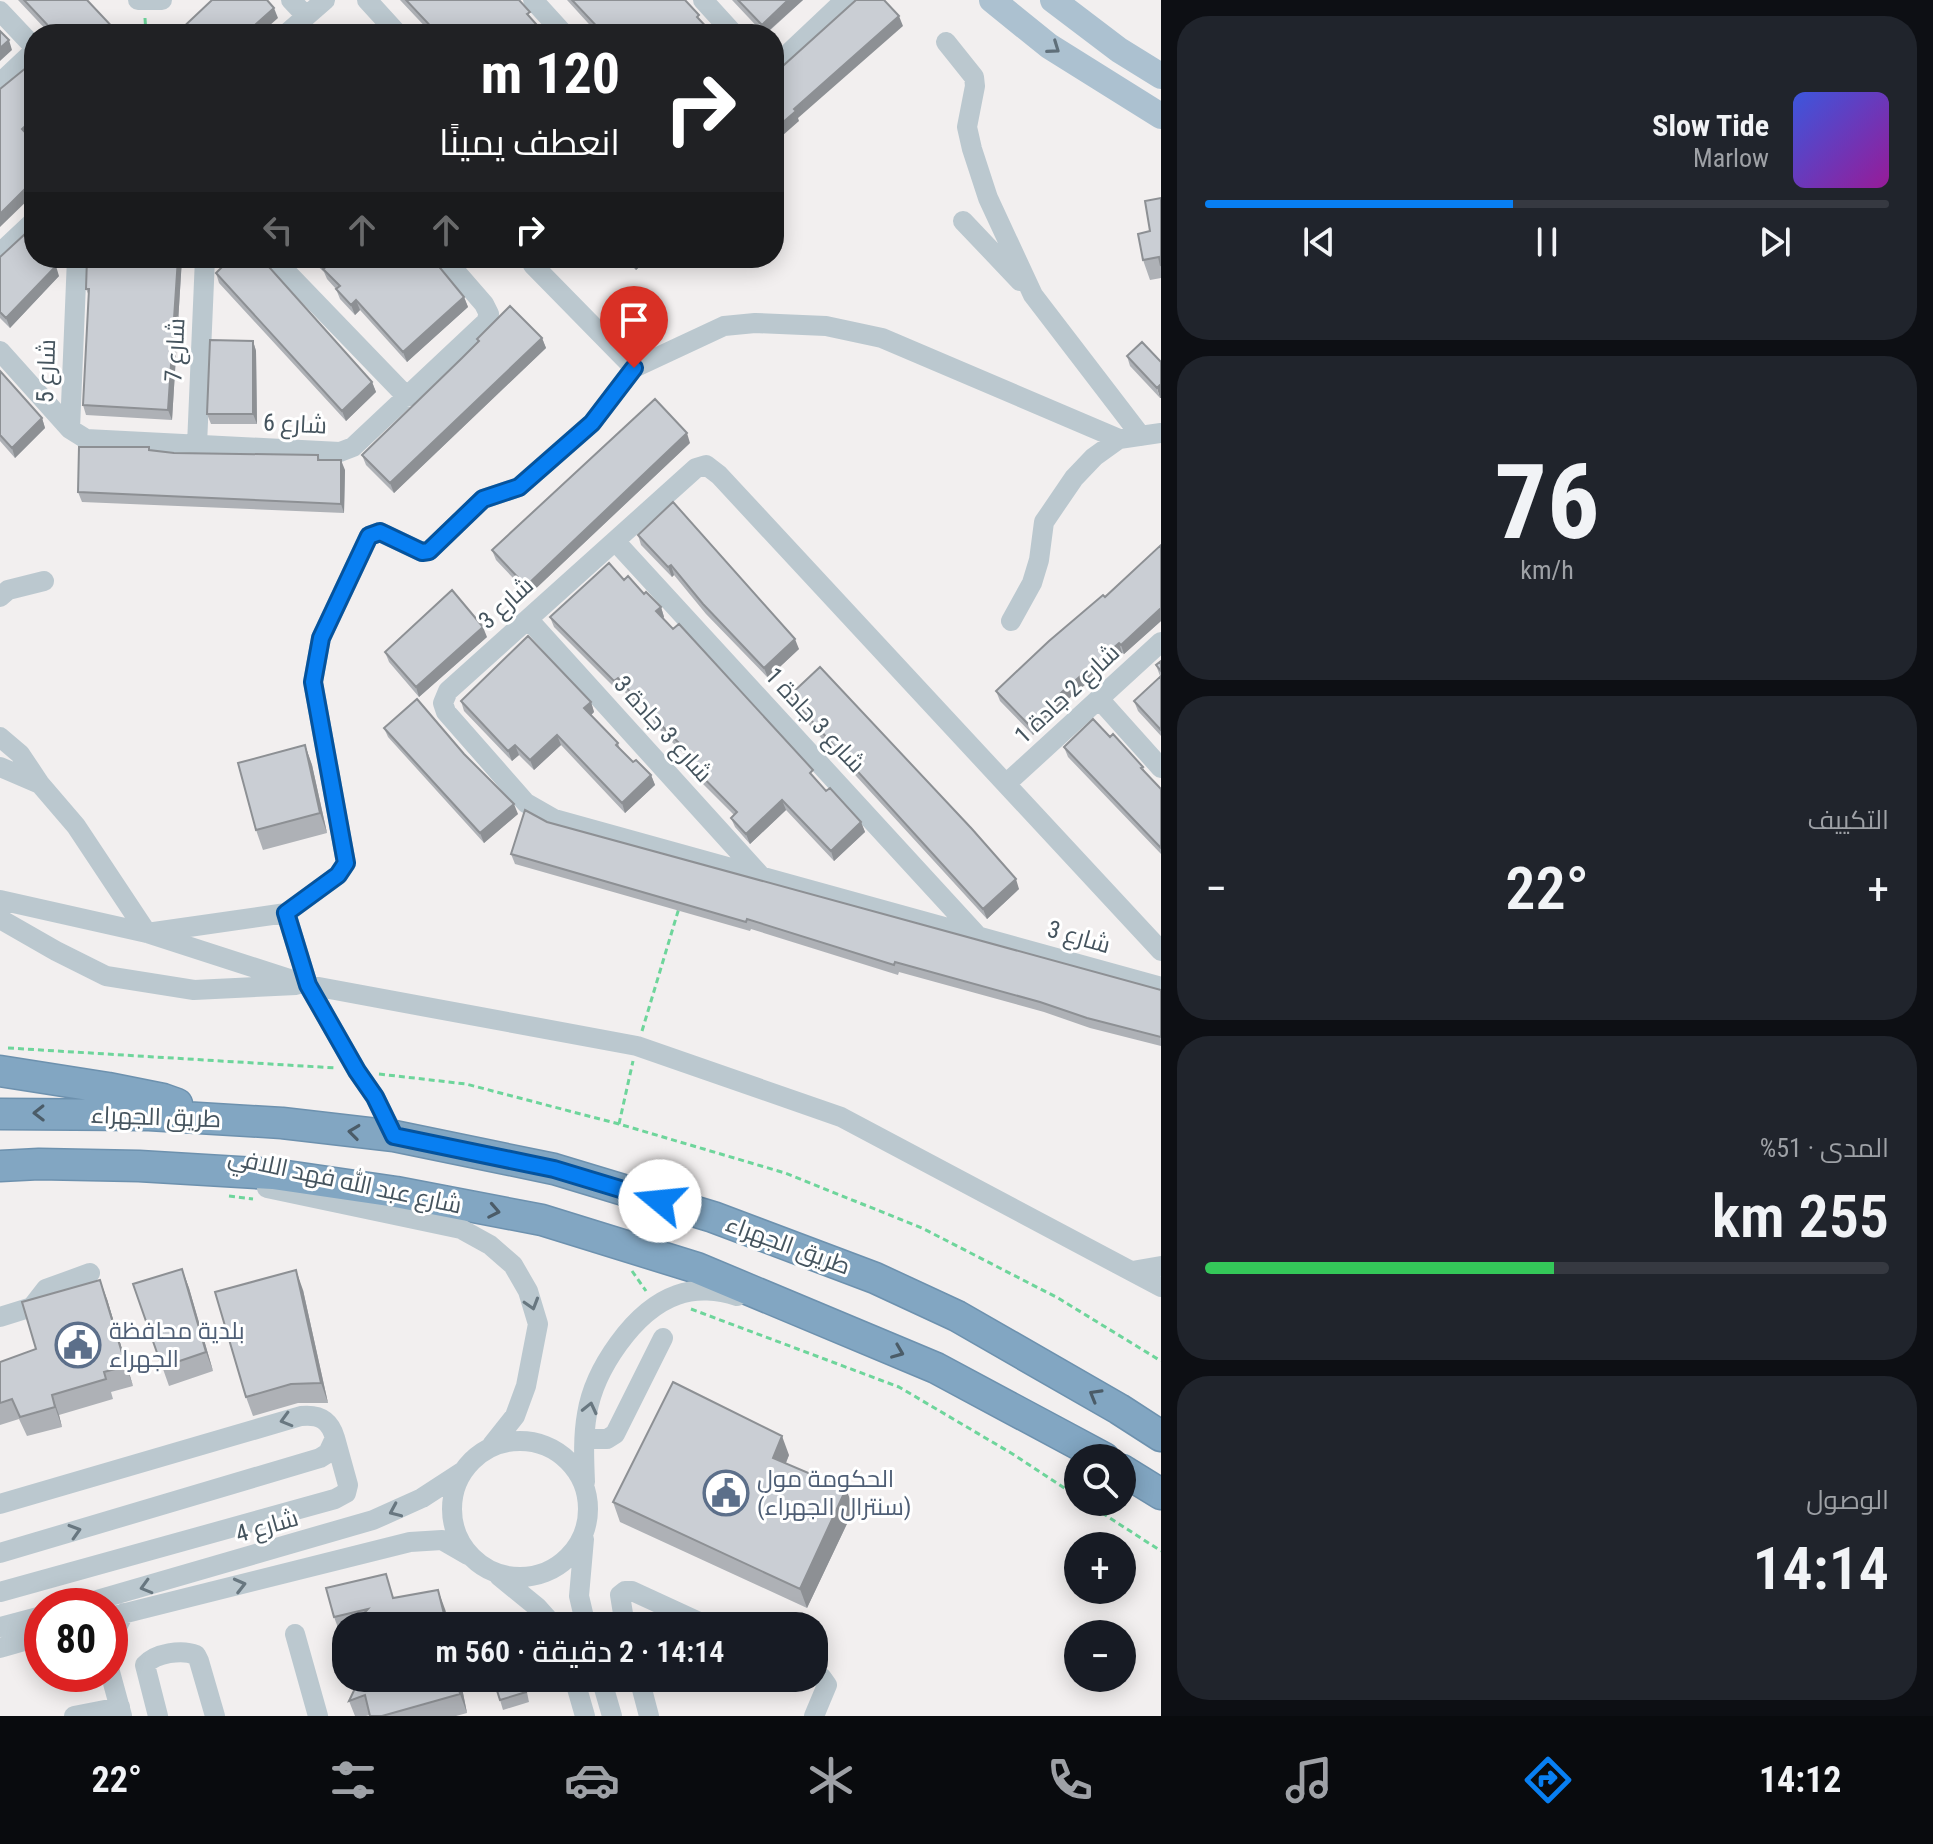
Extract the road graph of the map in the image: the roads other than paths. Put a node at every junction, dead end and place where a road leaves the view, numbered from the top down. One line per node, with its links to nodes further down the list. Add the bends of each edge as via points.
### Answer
1 (138, 0): 2 (street)
2 (162, 0)
3 (291, 0): 12 (street)
4 (325, 0): 12 (street)
5 (367, 0): 14 (street)
6 (533, 0): 15 (street)
7 (703, 0): 16 (street)
8 (845, 0): 19 (street)
9 (992, 0): 23 (main road, one-way to 23, via 1049,46)
10 (1060, 2): 21 (main road)
11 (0, 11): 17 (street)
12 (306, 16): 13 (street)
13 (297, 24)
14 (389, 24)
15 (555, 24)
16 (725, 24)
17 (24, 38)
18 (946, 42): 32 (street, via 974,77 967,127 972,149 988,198)
19 (784, 58)
20 (24, 59): 22 (street)
21 (1161, 76)
22 (0, 83)
23 (1161, 116)
24 (963, 221): 32 (street)
25 (24, 230): 26 (street)
26 (0, 253)
27 (77, 268): 36 (street, شارع 5)
28 (205, 268): 39 (street, شارع 7)
29 (283, 268): 35 (street)
30 (453, 268): 35 (street, شارع 6, via 489,314)
31 (536, 268): 34 (street)
32 (1033, 295): 37 (street)
33 (0, 351): 36 (street, شارع 5)
34 (634, 368): 38 (street, via 724,326 826,326 882,338); 54 (street, via 592,423 519,487 483,499 429,551 380,532 369,536 321,638 313,682 346,863 338,875)
35 (407, 397): 39 (street, شارع 6, via 340,452)
36 (70, 429): 39 (street, شارع 6, via 86,439)
37 (1151, 435): 38 (street)
38 (1119, 439): 44 (street, via 1074,478 1044,522 1032,583)
39 (197, 445)
40 (615, 541): 43 (street, شارع 3); 50 (street, شارع 3, via 696,468 706,465); 57 (street, شارع 3 جادة 1)
41 (44, 581): 42 (street)
42 (0, 597)
43 (528, 619): 52 (street, شارع 3 جادة 3); 52 (street, شارع 3, via 448,691 443,703 526,803 554,819)
44 (1011, 621)
45 (1161, 642): 46 (street, شارع 2 جادة 1)
46 (1100, 700): 49 (street); 50 (street, شارع 2 جادة 1)
47 (0, 737): 51 (street, via 20,754)
48 (0, 767): 51 (street)
49 (1161, 768)
50 (1007, 783): 58 (street, شارع 3)
51 (40, 784): 56 (street, via 76,826)
52 (760, 875): 57 (street, شارع 3)
53 (0, 900): 56 (street)
54 (286, 913): 56 (street); 59 (street)
55 (0, 919): 59 (street, via 106,976 194,990)
56 (147, 933): 59 (street)
57 (976, 934): 60 (street, شارع 3)
58 (1161, 951)
59 (308, 985): 64 (street); 68 (street, via 637,1046 841,1117)
60 (1161, 987)
61 (0, 1071): 63 (highway, via 163,1099)
62 (0, 1114): 63 (highway, طريق الجهراء, one-way to 62)
63 (212, 1119): 64 (highway, طريق الجهراء, one-way to 63)
64 (394, 1136): 74 (highway, طريق الجهراء, one-way to 64, via 957,1316 875,1278 713,1217 554,1169)
65 (104, 1165): 66 (highway, طريق الجهراء); 72 (highway, طريق الجهراء, one-way to 72, via 273,1174 542,1220 697,1268); 78 (street, شارع عبد الله فهد اللافي, one-way to 78, via 296,1193 461,1229 490,1245 513,1265 538,1324 515,1416)
66 (0, 1166)
67 (1161, 1266): 68 (street)
68 (1132, 1271): 70 (street)
69 (90, 1273): 71 (street, via 48,1288 32,1307)
70 (1161, 1287)
71 (0, 1317)
72 (845, 1330): 76 (street, one-way to 72, via 599,1376 617,1345 658,1305 676,1295 721,1291); 77 (highway, طريق الجهراء, one-way to 77, via 936,1368)
73 (663, 1338): 76 (street, via 615,1434)
74 (1161, 1436)
75 (335, 1438): 83 (street, one-way to 83, via 322,1417 301,1416); 85 (street, one-way to 75, via 320,1458); 89 (street, via 348,1485 335,1499)
76 (585, 1439): 81 (street)
77 (1078, 1444)
78 (492, 1445): 79 (street); 81 (street, via 536,1442 557,1451)
79 (462, 1472): 86 (street, via 453,1494 452,1518); 88 (street, شارع 4, one-way to 88, via 422,1498 346,1530)
80 (1136, 1479): 82 (highway)
81 (585, 1486): 84 (street, via 589,1501)
82 (1161, 1494)
83 (0, 1504)
84 (584, 1533): 87 (street, via 558,1567 517,1578); 92 (street)
85 (0, 1553)
86 (473, 1559): 87 (street); 90 (street, شارع 4, one-way to 86, via 410,1542 442,1540)
87 (496, 1573): 91 (street)
88 (128, 1591)
89 (0, 1592)
90 (128, 1612)
91 (541, 1612)
92 (583, 1612)
93 (622, 1612): 94 (street, via 620,1595 632,1591)
94 (678, 1612)
95 (24, 1621): 96 (street)
96 (0, 1627)
97 (295, 1634): 108 (street)
98 (24, 1641): 99 (street)
99 (0, 1648)
100 (578, 1692): 109 (street)
101 (605, 1692): 110 (street)
102 (643, 1692): 111 (street)
103 (824, 1692): 112 (street)
104 (121, 1711): 105 (street)
105 (74, 1716)
106 (158, 1716): 107 (street, via 145,1665 183,1651 199,1661)
107 (215, 1716)
108 (318, 1716)
109 (585, 1716)
110 (612, 1716)
111 (649, 1716)
112 (814, 1716)

